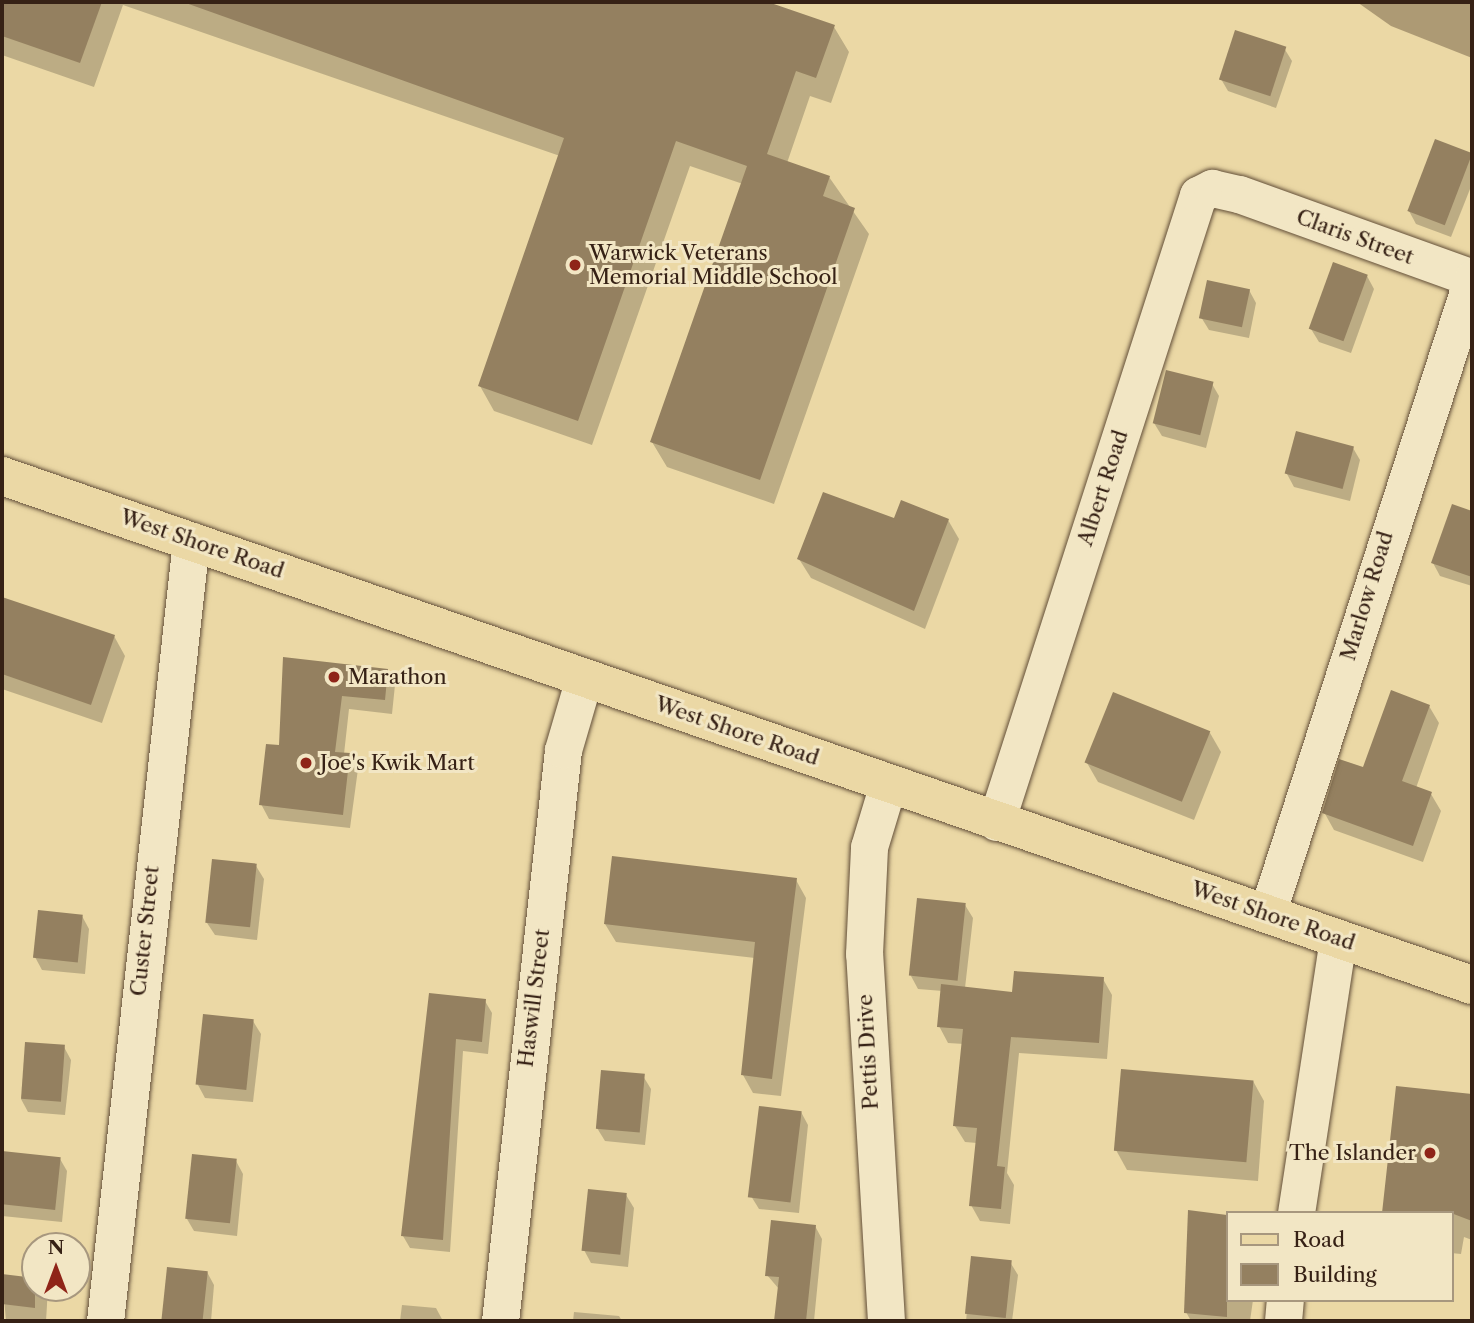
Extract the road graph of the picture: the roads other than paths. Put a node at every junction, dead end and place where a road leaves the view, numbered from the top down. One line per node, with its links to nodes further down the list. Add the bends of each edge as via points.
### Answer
1 (1239, 194): 2 (street, Claris Street); 7 (street, Albert Road, via 1212,188 1198,195)
2 (1472, 279): 8 (street, Marlow Road)
3 (2, 476): 4 (main road, West Shore Road)
4 (191, 541): 5 (main road, West Shore Road); 13 (street, Custer Street)
5 (584, 678): 6 (main road, West Shore Road); 14 (street, Haswill Street, via 562,761)
6 (888, 784): 7 (main road, West Shore Road); 15 (street, Pettis Drive, via 869,847 864,954)
7 (996, 822): 8 (main road, West Shore Road)
8 (1268, 914): 9 (main road, West Shore Road)
9 (1338, 939): 10 (main road, West Shore Road); 11 (street)
10 (1472, 985)
11 (1296, 1211)
12 (1285, 1302): 16 (street)
13 (105, 1321)
14 (500, 1321)
15 (887, 1321)
16 (1283, 1321)

